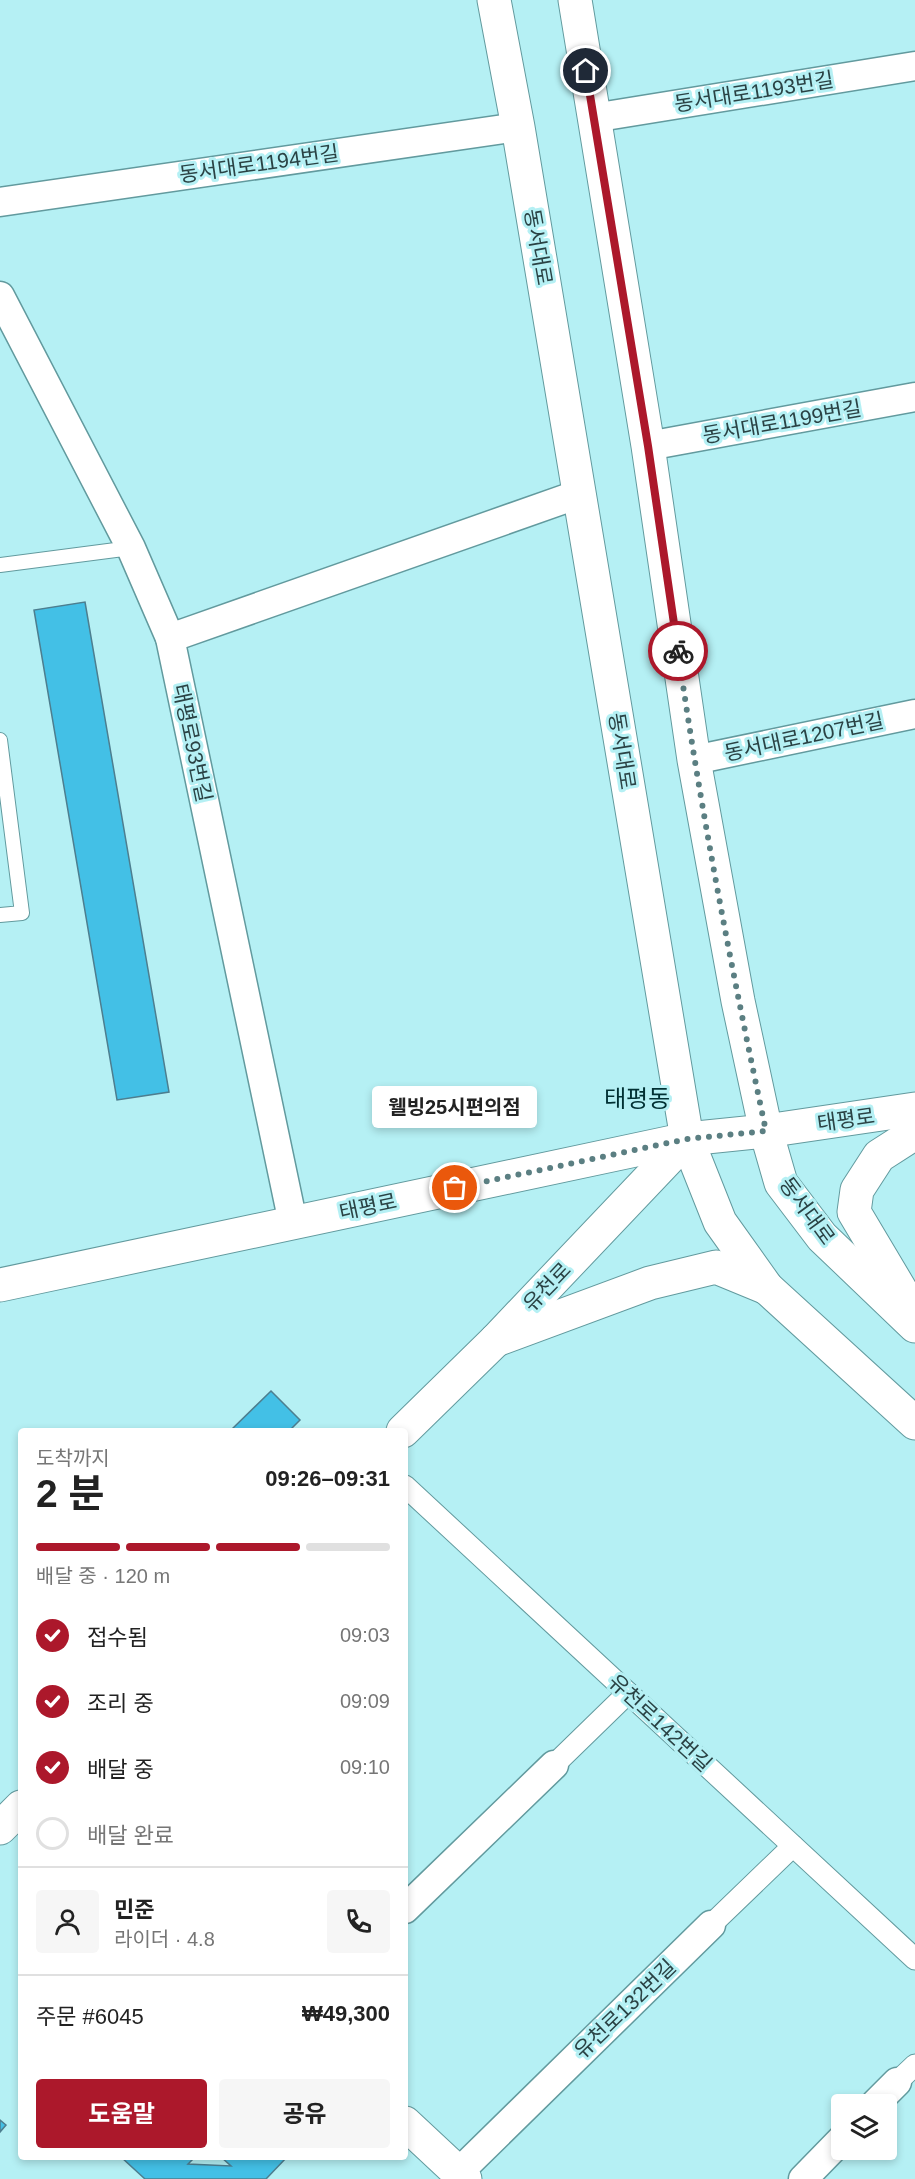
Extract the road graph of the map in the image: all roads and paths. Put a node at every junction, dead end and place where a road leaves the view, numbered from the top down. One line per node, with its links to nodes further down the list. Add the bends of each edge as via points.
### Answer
1 (494, 0): 5 (street, 동서대로)
2 (575, 0): 4 (street, 동서대로)
3 (915, 66): 4 (street, 동서대로1193번길)
4 (593, 118): 9 (street, 동서대로)
5 (518, 127): 6 (street, 동서대로1194번길); 10 (street, 동서대로)
6 (0, 202)
7 (0, 296): 11 (street, 태평로93번길)
8 (915, 397): 9 (street, 동서대로1199번길)
9 (648, 446): 16 (street, 동서대로)
10 (579, 494): 13 (street); 21 (street, 동서대로)
11 (131, 548): 12 (lane); 13 (street, 태평로93번길)
12 (0, 565)
13 (170, 638): 22 (street, 태평로93번길)
14 (915, 714): 16 (street, 동서대로1207번길)
15 (0, 740): 17 (lane, via 22,913)
16 (694, 760): 19 (street, 동서대로)
17 (0, 915)
18 (915, 1109): 19 (street, 태평로)
19 (766, 1131): 21 (street, 태평로); 26 (street, 동서대로, via 781,1183 822,1238)
20 (915, 1133): 25 (street, via 879,1156 857,1190 854,1212)
21 (687, 1139): 22 (street, 태평로); 24 (street, 동서대로, via 720,1222); 27 (street, 유천로)
22 (292, 1222): 23 (street, 태평로)
23 (0, 1285)
24 (767, 1287): 27 (street, via 716,1267 650,1283); 28 (street, 동서대로)
25 (915, 1316)
26 (915, 1326)
27 (496, 1340): 29 (street, 유천로)
28 (915, 1423)
29 (406, 1428)
30 (408, 1489): 31 (street, 유천로142번길)
31 (628, 1693): 32 (street); 35 (street, 유천로142번길)
32 (554, 1765): 36 (street)
33 (18, 1810): 34 (street)
34 (0, 1828)
35 (793, 1846): 37 (street, 유천로132번길); 38 (street, 유천로142번길)
36 (408, 1906)
37 (711, 1926): 43 (street, 유천로132번길)
38 (915, 1959)
39 (906, 2074): 40 (street)
40 (885, 2094)
41 (408, 2126): 43 (street, 유천로132번길)
42 (831, 2150): 44 (street)
43 (462, 2176)
44 (802, 2179)

